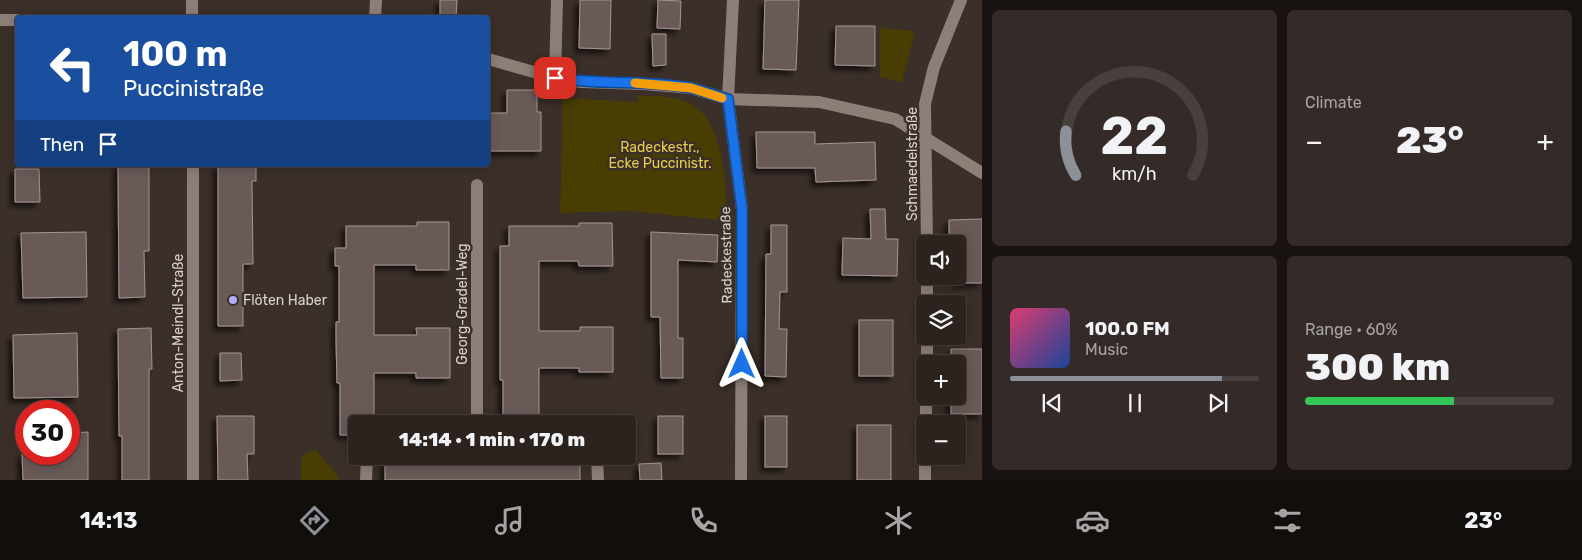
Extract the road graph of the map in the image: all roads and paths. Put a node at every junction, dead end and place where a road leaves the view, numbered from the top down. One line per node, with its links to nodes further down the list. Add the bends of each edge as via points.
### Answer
1 (192, 0): 6 (street)
2 (376, 0): 7 (street)
3 (557, 0): 11 (street)
4 (733, 0): 12 (street, Radeckestraße)
5 (961, 0): 13 (street, Schmaedelstraße, via 934,67 925,104)
6 (192, 15)
7 (376, 15)
8 (0, 20): 9 (street)
9 (15, 20)
10 (490, 60): 11 (street)
11 (555, 78): 12 (street, via 691,88)
12 (728, 99): 13 (street, via 819,102 895,119); 25 (street, Radeckestraße, via 742,209)
13 (927, 138): 15 (street); 17 (street, Schmaedelstraße)
14 (193, 167): 22 (street, Anton-Meindl-Straße)
15 (982, 173)
16 (477, 185): 18 (street, Georg-Gradel-Weg)
17 (927, 235)
18 (477, 415)
19 (366, 465): 23 (street)
20 (598, 465): 24 (street)
21 (925, 465): 26 (street)
22 (193, 480)
23 (366, 480)
24 (598, 480)
25 (741, 480)
26 (925, 480)

